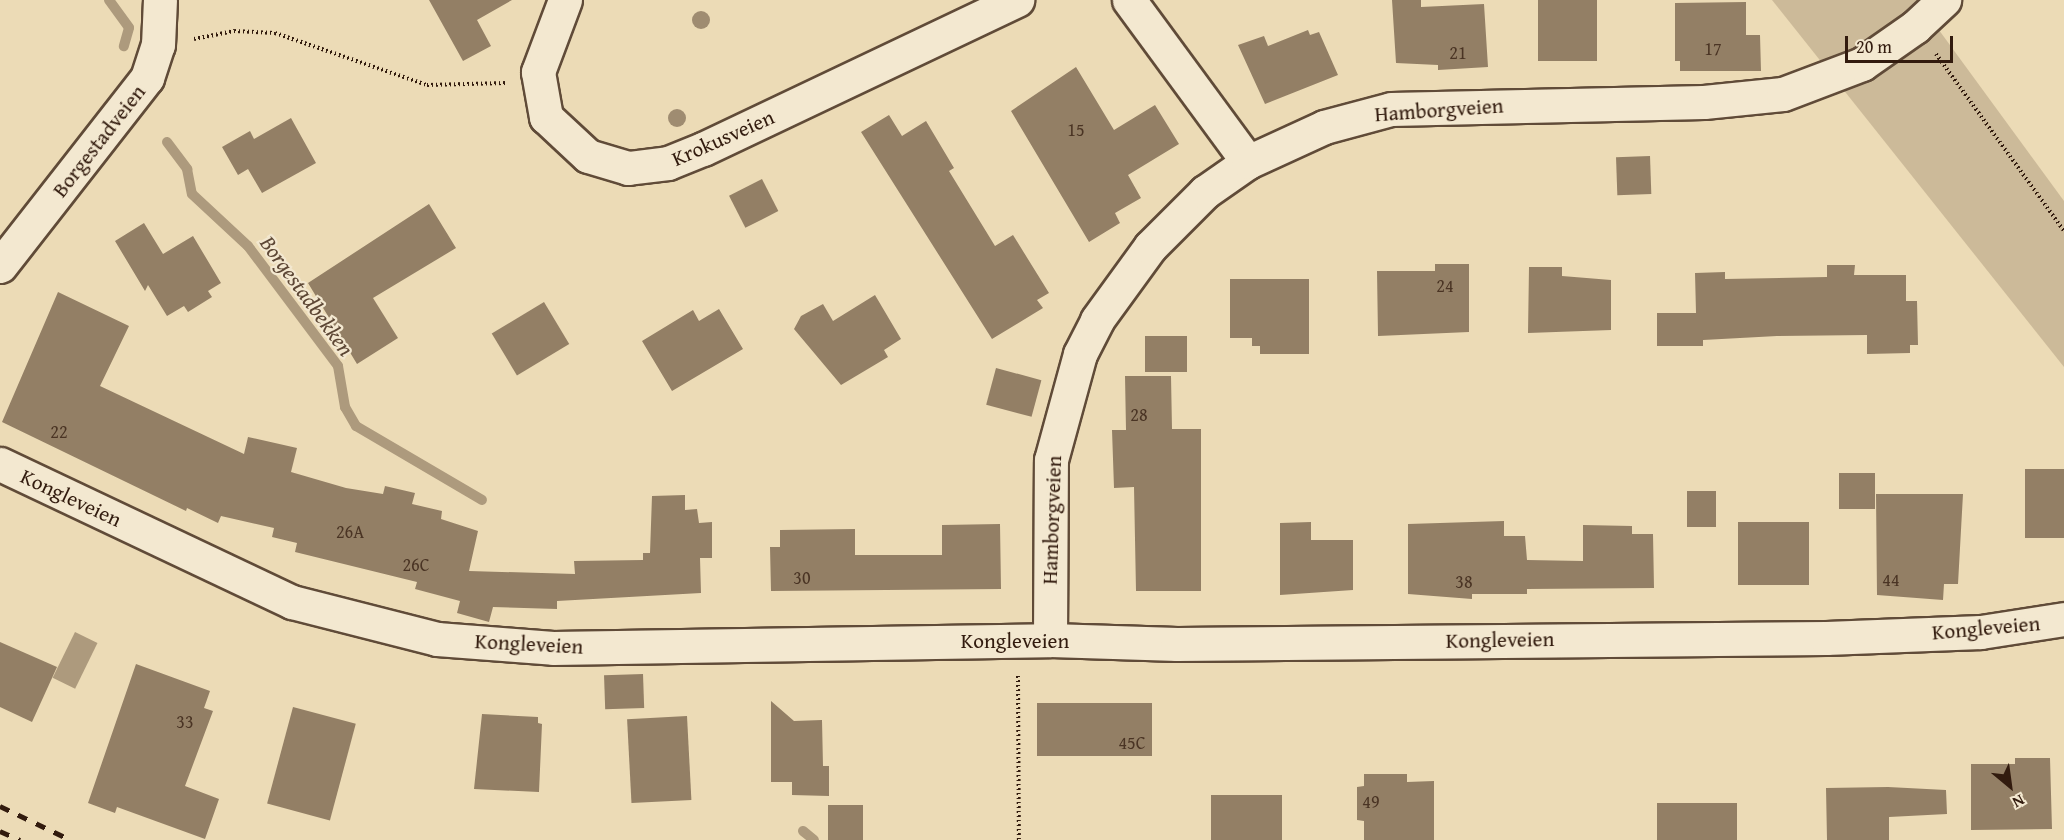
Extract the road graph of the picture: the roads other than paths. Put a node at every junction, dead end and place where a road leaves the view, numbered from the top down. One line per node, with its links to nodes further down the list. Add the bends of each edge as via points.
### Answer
1 (160, 0): 7 (street, Borgestadveien, via 158,45 147,78)
2 (565, 0): 3 (street, Krokusveien, via 538,72 546,117 572,146 607,165 648,168 703,149)
3 (1017, 0)
4 (1129, 0): 6 (street)
5 (1944, 0): 6 (street, Hamborgveien, via 1916,27 1862,64 1783,94 1704,102 1391,109 1324,127)
6 (1248, 162): 10 (street, Hamborgveien, via 1205,192 1150,247 1104,310 1080,354 1051,460)
7 (0, 266)
8 (0, 464): 10 (street, Kongleveien, via 292,602 437,639 553,648)
9 (2064, 619): 10 (street, Kongleveien, via 1981,632 1826,638 1177,645)
10 (1050, 640)

